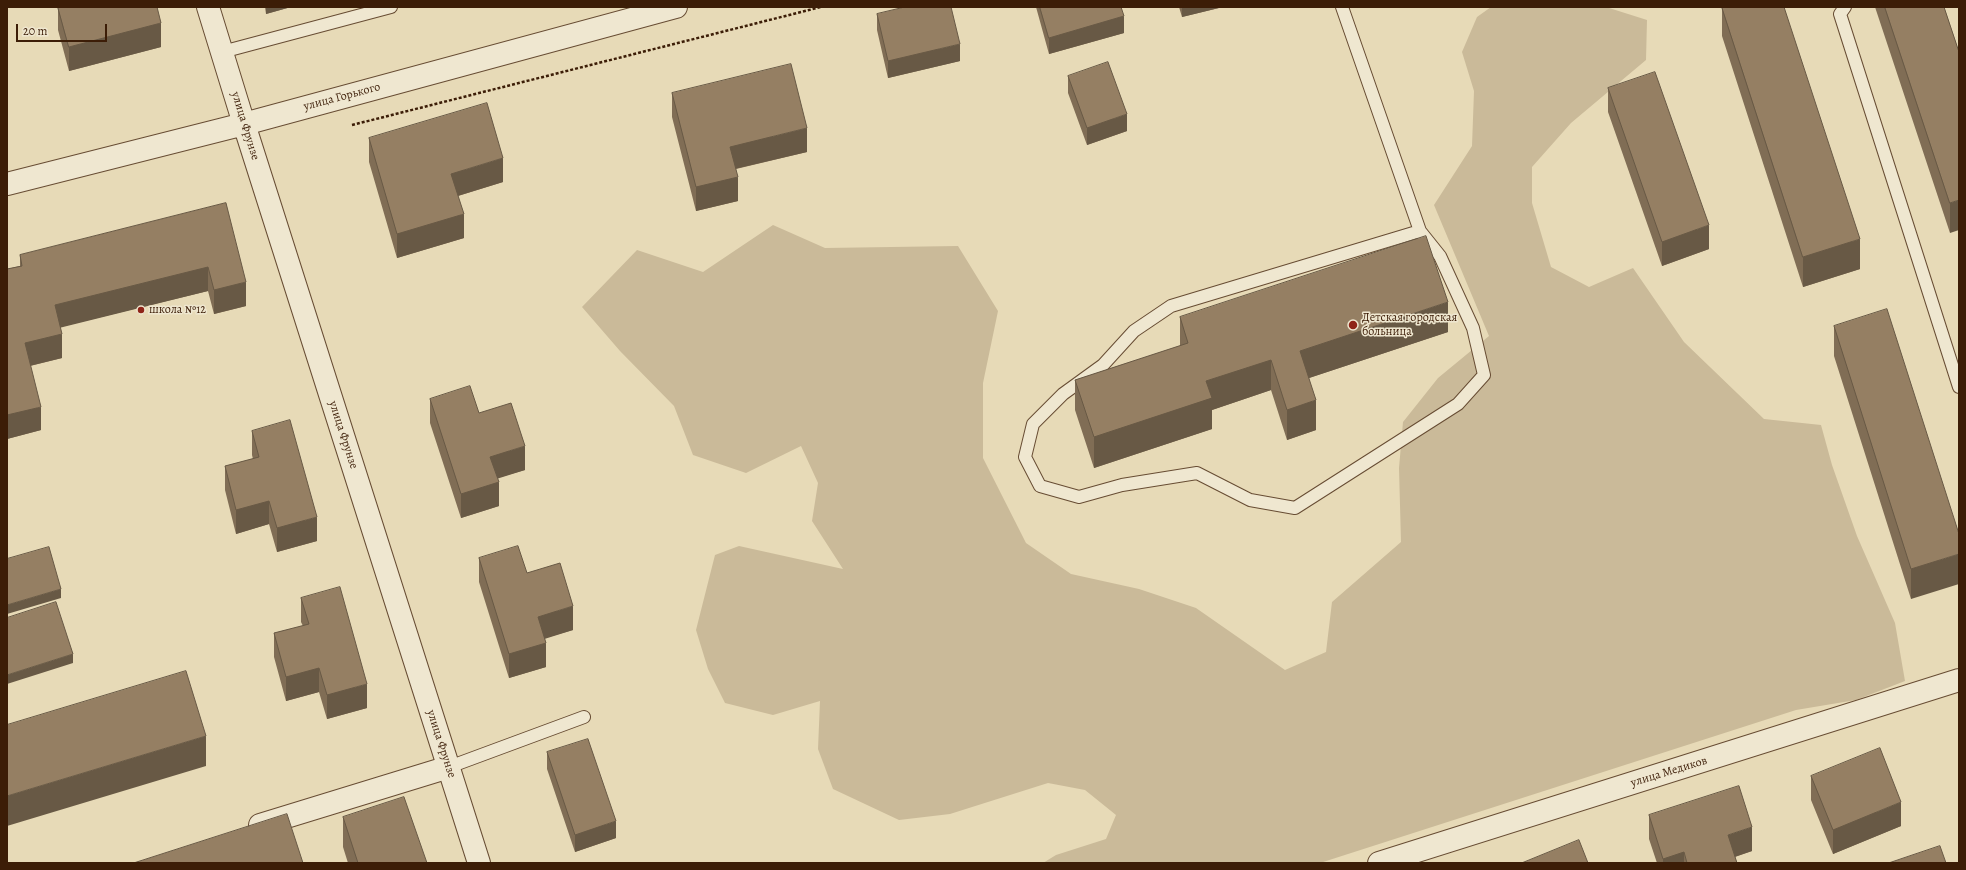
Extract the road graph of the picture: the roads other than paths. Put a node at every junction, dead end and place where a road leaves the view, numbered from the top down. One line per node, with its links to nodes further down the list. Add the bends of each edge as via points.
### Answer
1 (208, 7): 6 (street, улица Фрунзе)
2 (391, 7): 6 (lane)
3 (676, 7): 7 (street, улица Горького)
4 (1342, 7): 9 (lane)
5 (1844, 7): 10 (lane, via 1840,14)
6 (222, 52): 7 (street, улица Фрунзе)
7 (244, 124): 8 (street, улица Горького); 13 (street, улица Фрунзе)
8 (7, 184)
9 (1420, 231): 9 (lane, via 1171,306 1134,331 1103,365 1063,394 1033,424 1025,457 1040,486 1079,497 1122,485 1197,473 1250,500 1295,508 1458,404 1484,375 1470,321 1440,256)
10 (1959, 387)
11 (1959, 680): 16 (street, улица Медиков)
12 (584, 717): 13 (lane)
13 (449, 766): 14 (street); 15 (street, улица Фрунзе)
14 (243, 830)
15 (479, 863)
16 (1379, 863)

